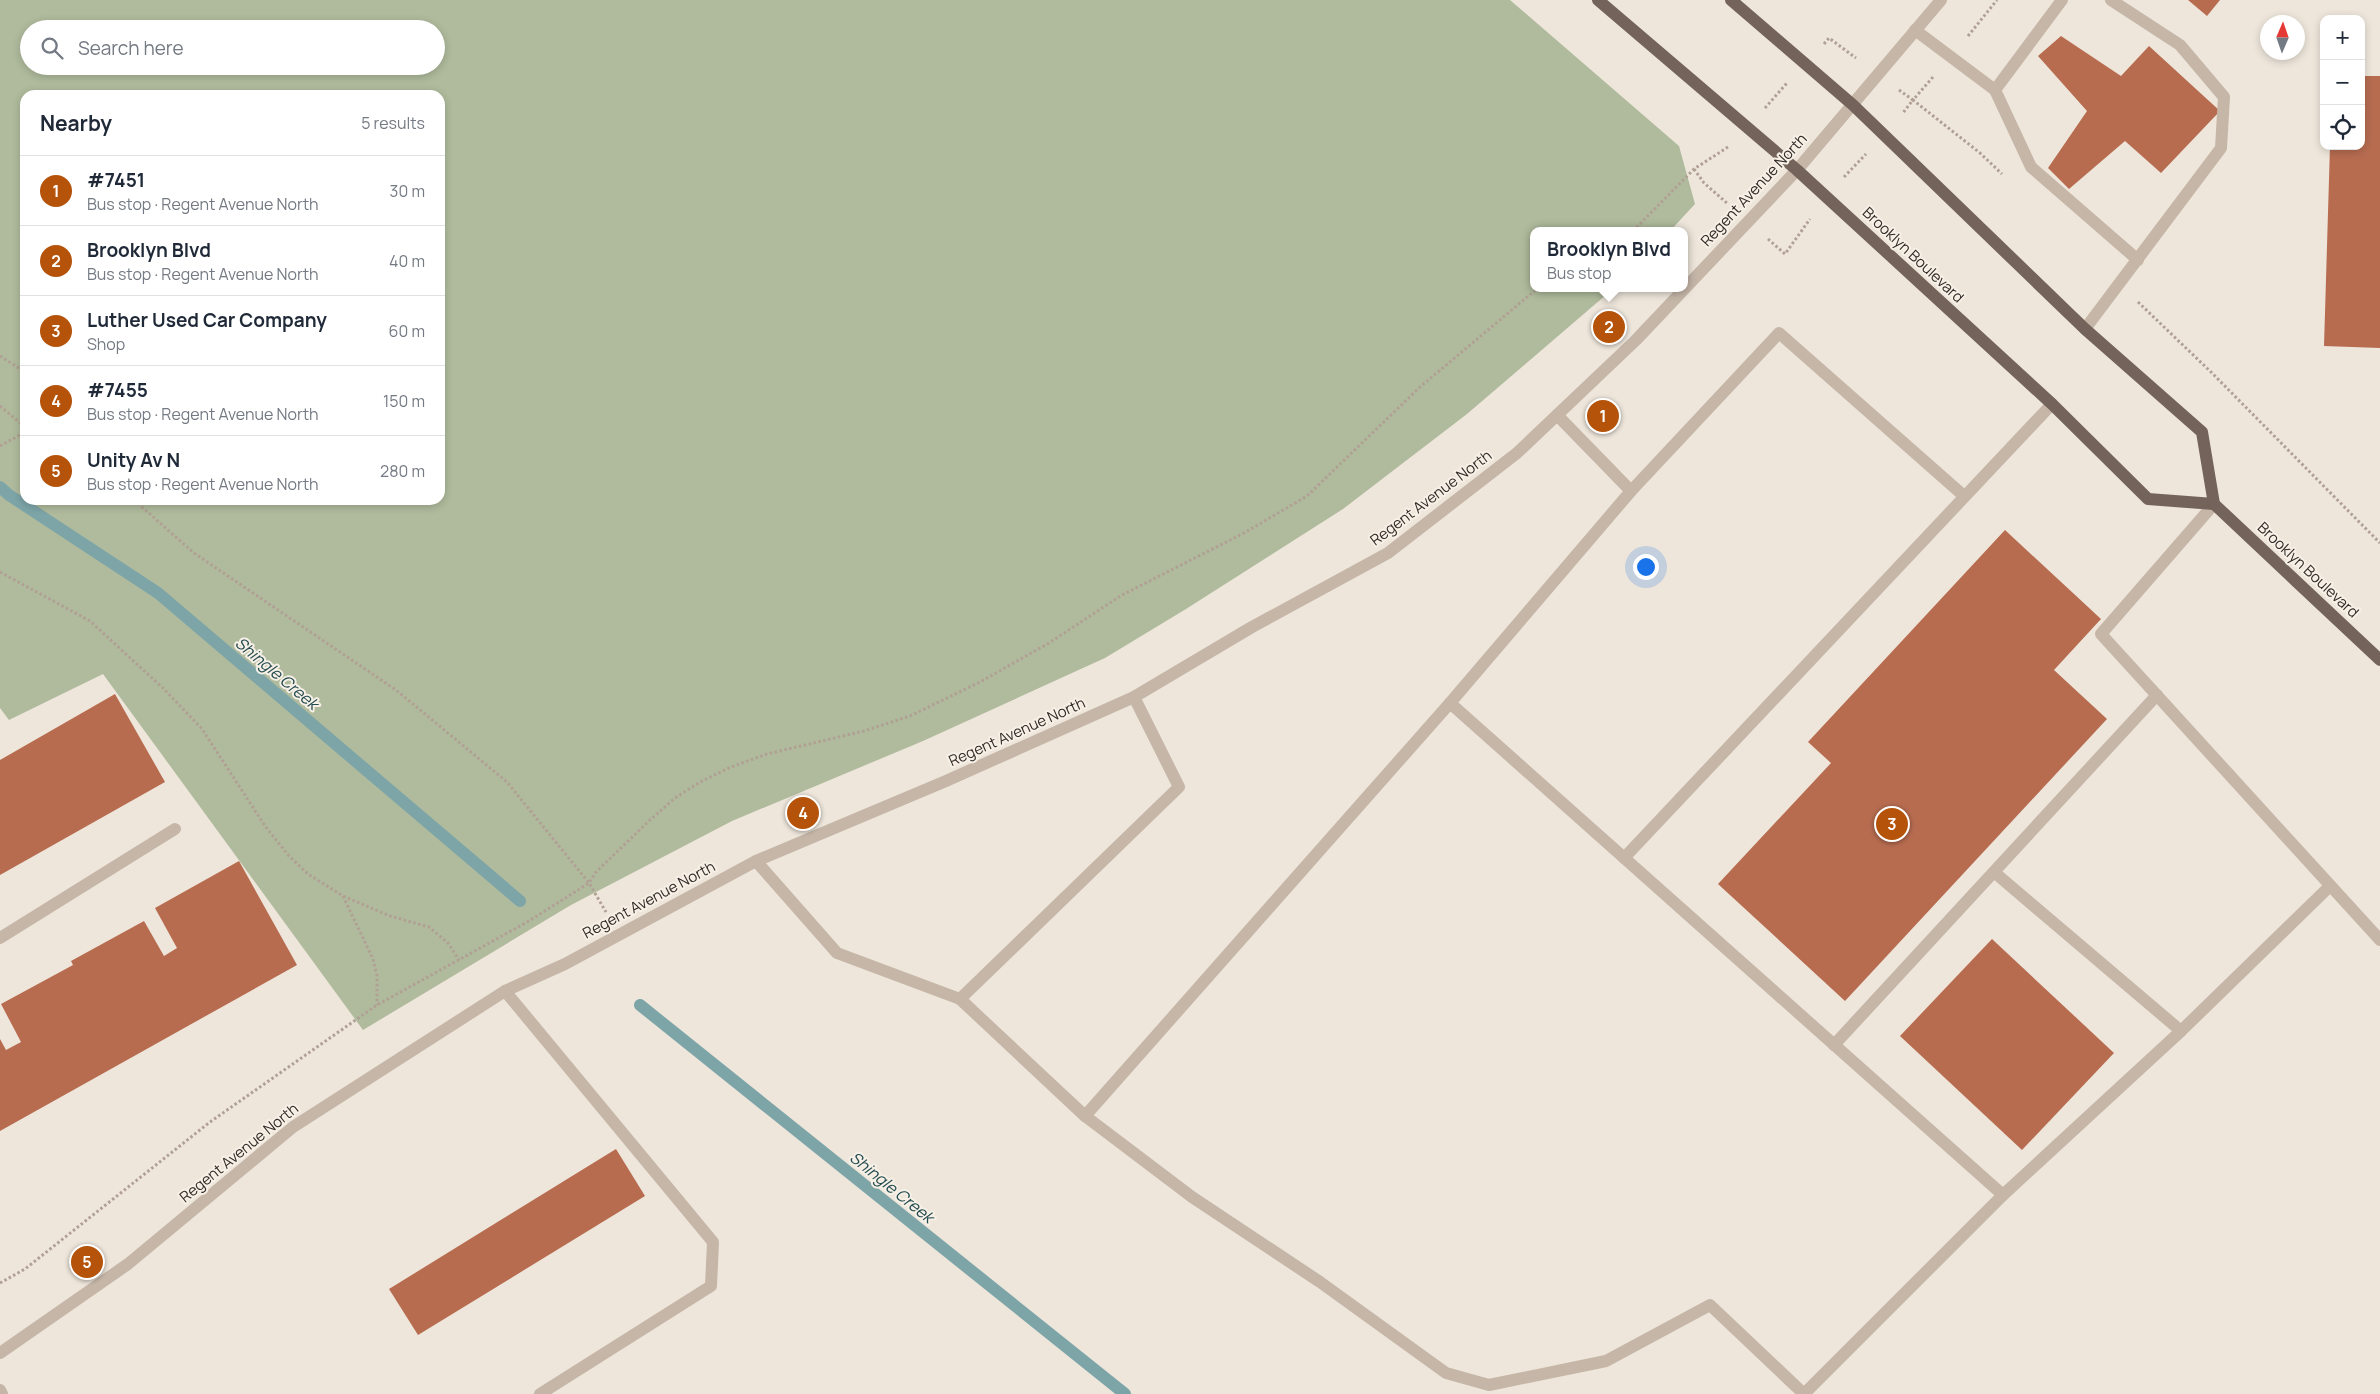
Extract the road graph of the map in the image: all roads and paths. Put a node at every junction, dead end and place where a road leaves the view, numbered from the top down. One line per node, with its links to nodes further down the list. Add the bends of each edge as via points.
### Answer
1 (1598, 0): 11 (main road, Brooklyn Boulevard)
2 (1731, 0): 9 (main road)
3 (1941, 0): 6 (street, Regent Avenue North)
4 (2062, 0): 7 (street)
5 (2111, 0): 14 (street, via 2180,45 2224,97 2222,148)
6 (1915, 30): 7 (street); 9 (street, Regent Avenue North)
7 (1994, 90): 14 (street, via 2032,167)
8 (1914, 100): 12 (path)
9 (1853, 105): 11 (street, Regent Avenue North); 19 (main road)
10 (1723, 152): 13 (path, via 1694,169)
11 (1797, 170): 15 (street, Regent Avenue North); 22 (main road, Brooklyn Boulevard)
12 (2008, 180)
13 (1638, 227)
14 (2138, 260): 16 (street)
15 (1688, 285)
16 (2119, 285): 19 (street); 32 (path, via 2211,372)
17 (1533, 292): 42 (path, via 1420,387 1307,496 1281,513 1122,595 1049,643 910,716 864,731 767,754 731,766 700,782 650,820 596,872)
18 (1681, 292): 24 (street, Regent Avenue North)
19 (2085, 329): 30 (main road, via 2202,432)
20 (0, 356): 21 (path)
21 (20, 369)
22 (2052, 404): 29 (street); 30 (main road, Brooklyn Boulevard, via 2148,499)
23 (0, 406): 25 (path)
24 (1557, 415): 28 (street); 36 (street, Regent Avenue North, via 1517,453 1388,553)
25 (20, 423)
26 (20, 434): 27 (path)
27 (0, 446)
28 (1631, 491): 29 (street, via 1779,333); 37 (street)
29 (1964, 496): 39 (street)
30 (2214, 504): 34 (main road, Brooklyn Boulevard); 35 (street, via 2101,634)
31 (140, 505): 42 (path, via 194,552 396,690 507,782)
32 (2380, 543)
33 (0, 572): 44 (path, via 90,621 164,689 202,729 265,826 289,856 308,874)
34 (2380, 660)
35 (2157, 695): 41 (street); 43 (street)
36 (1134, 697): 40 (street, Regent Avenue North); 50 (street, via 1179,787)
37 (1450, 703): 39 (street); 54 (street)
38 (175, 829): 46 (street)
39 (1624, 858): 53 (street)
40 (756, 861): 45 (street, Regent Avenue North); 50 (street, via 837,953)
41 (1994, 872): 52 (street); 53 (street)
42 (589, 883): 45 (path); 48 (path)
43 (2330, 886): 47 (street); 52 (street)
44 (343, 896): 48 (path, via 390,916 429,927 448,943); 51 (path, via 373,959 377,976)
45 (619, 934): 49 (street, Regent Avenue North, via 565,964)
46 (0, 938)
47 (2380, 940)
48 (459, 960): 51 (path)
49 (505, 991): 57 (street, Regent Avenue North, via 293,1127 128,1264); 60 (street, via 713,1242 711,1286)
50 (960, 999): 54 (street)
51 (377, 1005): 56 (path, via 210,1122 25,1269)
52 (2181, 1031): 55 (street)
53 (1834, 1045): 55 (street)
54 (1085, 1116): 61 (street, via 1192,1197 1320,1282 1446,1373 1488,1385 1606,1361 1710,1305)
55 (2003, 1195): 61 (street)
56 (0, 1283)
57 (0, 1353)
58 (0, 1390): 59 (street)
59 (2, 1394)
60 (540, 1394)
61 (1804, 1394)

